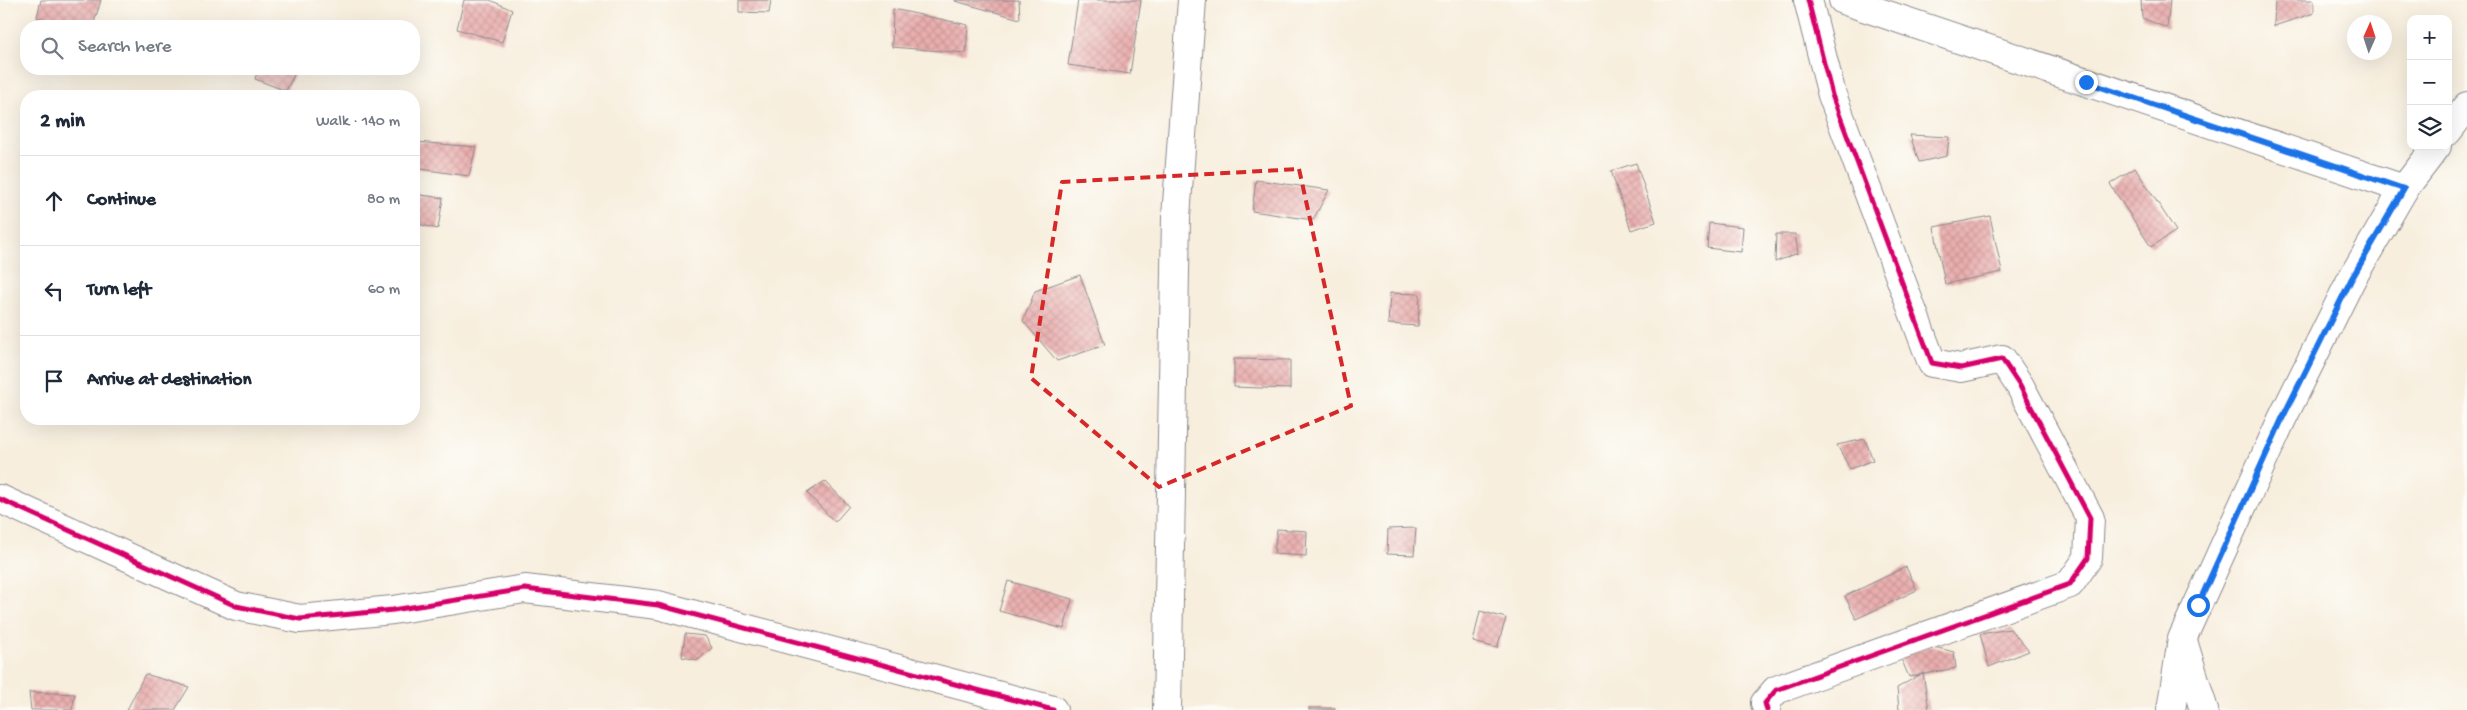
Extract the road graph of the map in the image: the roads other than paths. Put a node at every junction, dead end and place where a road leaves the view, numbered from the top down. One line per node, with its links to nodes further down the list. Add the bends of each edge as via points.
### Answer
1 (1192, 0): 11 (street, via 1176,217)
2 (1808, 0): 12 (street, via 1832,96 1932,363 1961,368 2002,359 2020,386 2090,518 2088,558 2070,584 1776,690 1766,704)
3 (1843, 0): 7 (street)
4 (2467, 106): 5 (street)
5 (2452, 126)
6 (2434, 150): 7 (street)
7 (2404, 189): 9 (street, via 2351,280 2282,419)
8 (0, 499): 10 (street, via 245,608 300,619 393,610 526,589 649,604)
9 (2182, 639): 13 (street); 14 (street)
10 (1053, 710)
11 (1167, 710)
12 (1767, 710)
13 (2171, 710)
14 (2204, 710)

